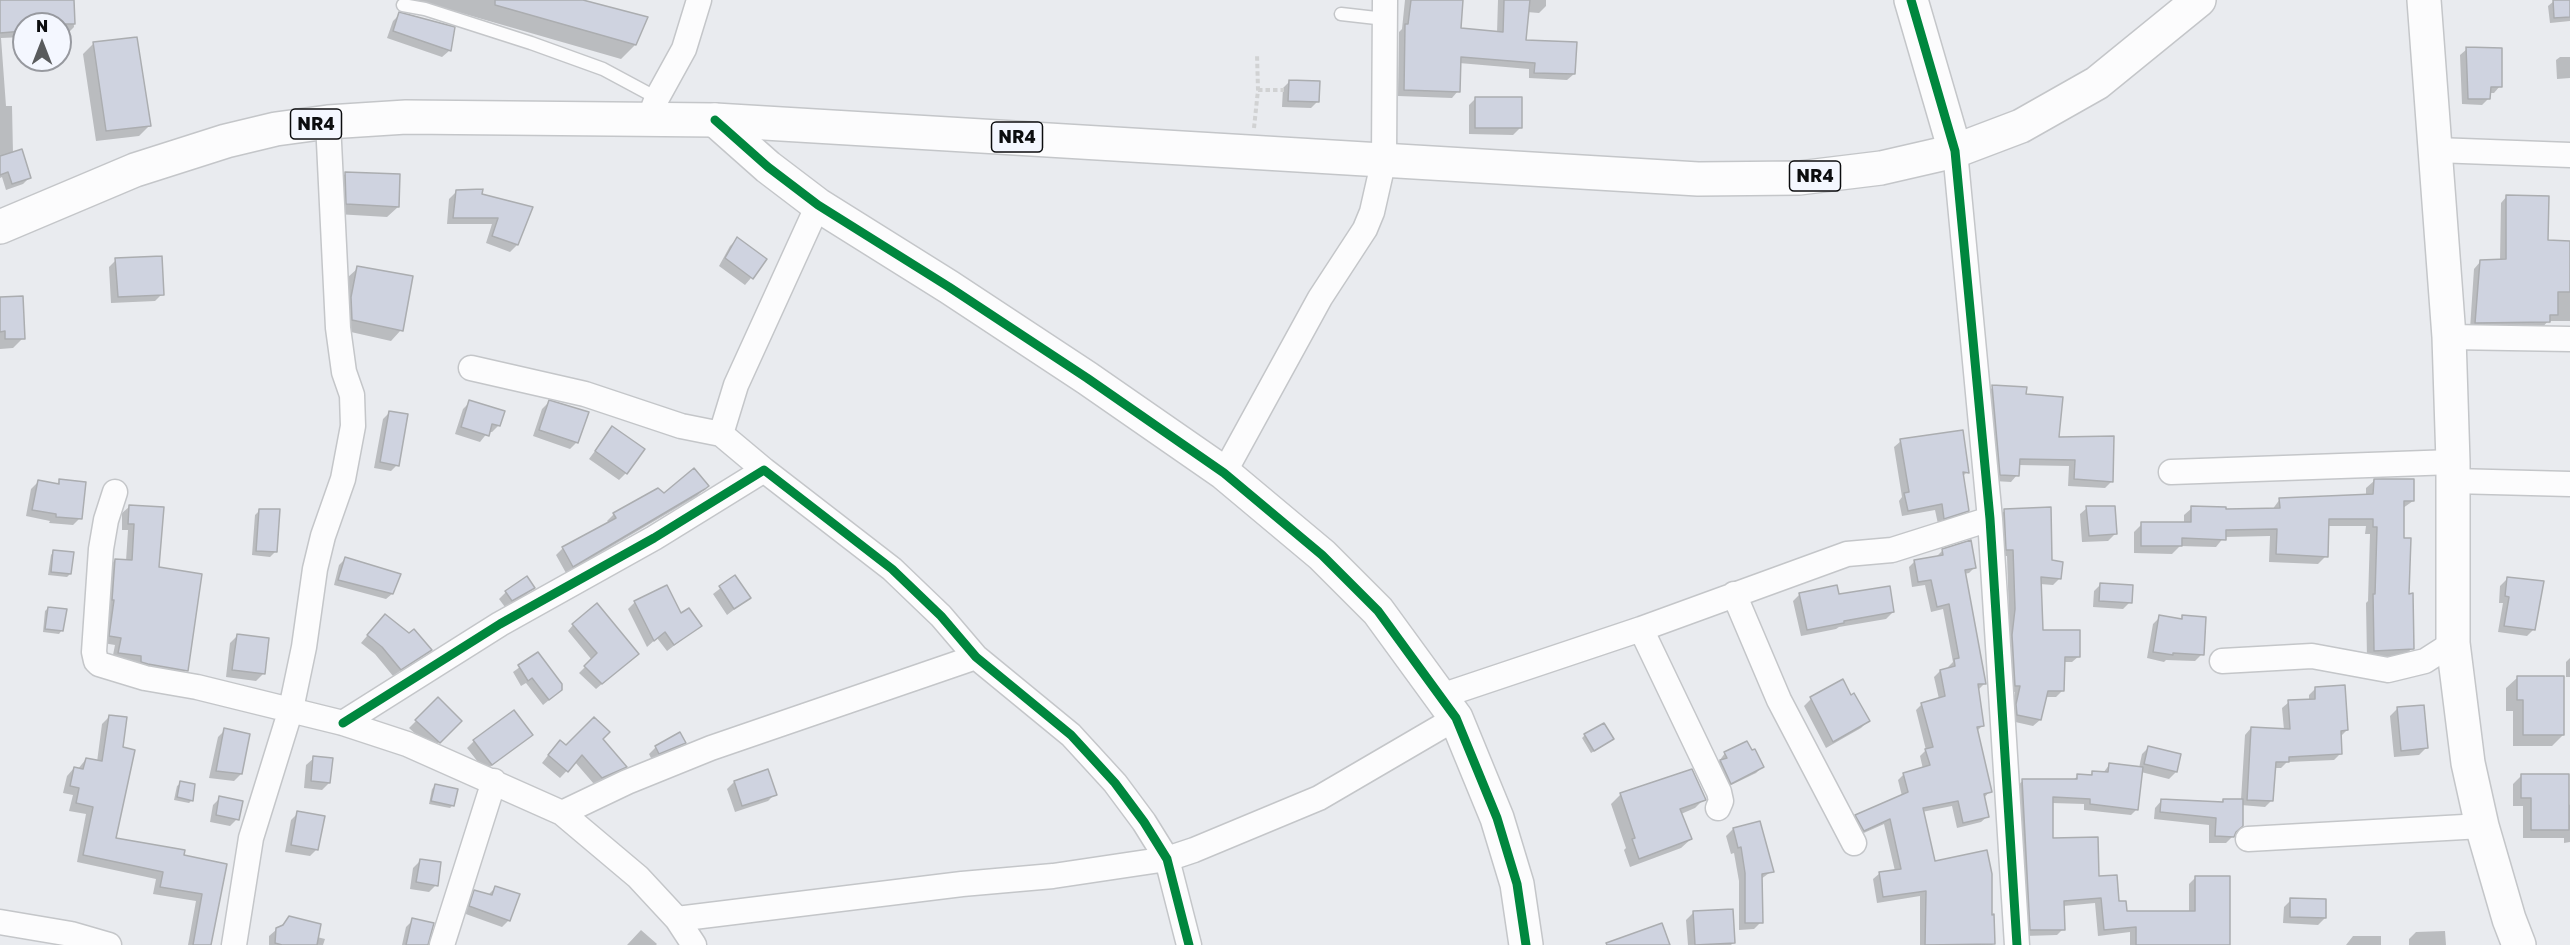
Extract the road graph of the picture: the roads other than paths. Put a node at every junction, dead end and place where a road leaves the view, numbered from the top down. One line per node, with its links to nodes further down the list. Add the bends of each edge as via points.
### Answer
1 (699, 0): 8 (street, via 684,49)
2 (1911, 0): 12 (main road)
3 (2199, 0): 12 (main road, NR4, via 2097,83 2021,126)
4 (2426, 0): 11 (main road)
5 (403, 5): 8 (lane, via 436,12 603,69)
6 (1385, 9): 7 (lane); 14 (street)
7 (1341, 14)
8 (653, 109): 9 (main road, NR4); 10 (main road, NR4)
9 (715, 120): 14 (main road, NR4); 15 (main road)
10 (328, 122): 16 (main road, NR4, via 226,141 135,170); 34 (street, via 338,328 354,418 343,479 315,569)
11 (2436, 150): 13 (street); 17 (main road)
12 (1955, 151): 14 (main road, NR4, via 1881,168 1799,178 1698,179); 27 (street)
13 (2570, 155)
14 (1384, 159): 24 (street, via 1365,229 1320,298)
15 (818, 205): 20 (street, via 736,385); 24 (main road, via 949,287)
16 (0, 227)
17 (2449, 337): 18 (street); 22 (main road)
18 (2570, 339)
19 (471, 369): 20 (street, via 585,394 681,426)
20 (722, 434): 21 (street)
21 (764, 470): 31 (street, via 892,569); 35 (street, via 654,538 500,624)
22 (2453, 471): 23 (street); 25 (street); 30 (main road)
23 (2171, 472)
24 (1224, 473): 33 (main road, via 1322,555 1378,611)
25 (2570, 484)
26 (115, 492): 34 (street, via 101,549 96,661 107,668 145,678)
27 (1990, 519): 28 (street, via 1892,550 1847,554); 51 (street)
28 (1734, 594): 29 (street); 41 (street, via 1779,700)
29 (1641, 629): 33 (street); 37 (street, via 1719,792)
30 (2453, 643): 32 (street, via 2425,661 2388,670 2312,656); 39 (main road, via 2468,763)
31 (976, 657): 38 (street, via 711,748); 42 (street, via 1071,735 1132,806)
32 (2222, 661)
33 (1449, 707): 42 (street, via 1319,798); 50 (main road, via 1500,829 1517,884)
34 (291, 709): 35 (street); 46 (street, via 251,838)
35 (343, 723): 36 (street, via 407,744)
36 (494, 781): 38 (street); 47 (street)
37 (1718, 808)
38 (562, 813): 43 (street, via 617,858)
39 (2482, 826): 40 (street); 52 (main road)
40 (2248, 839)
41 (1854, 843)
42 (1167, 859): 43 (street, via 1053,876); 49 (street)
43 (677, 919): 48 (street)
44 (0, 922): 45 (street)
45 (110, 945)
46 (234, 945)
47 (442, 945)
48 (694, 945)
49 (1189, 945)
50 (1526, 945)
51 (2017, 945)
52 (2519, 945)

